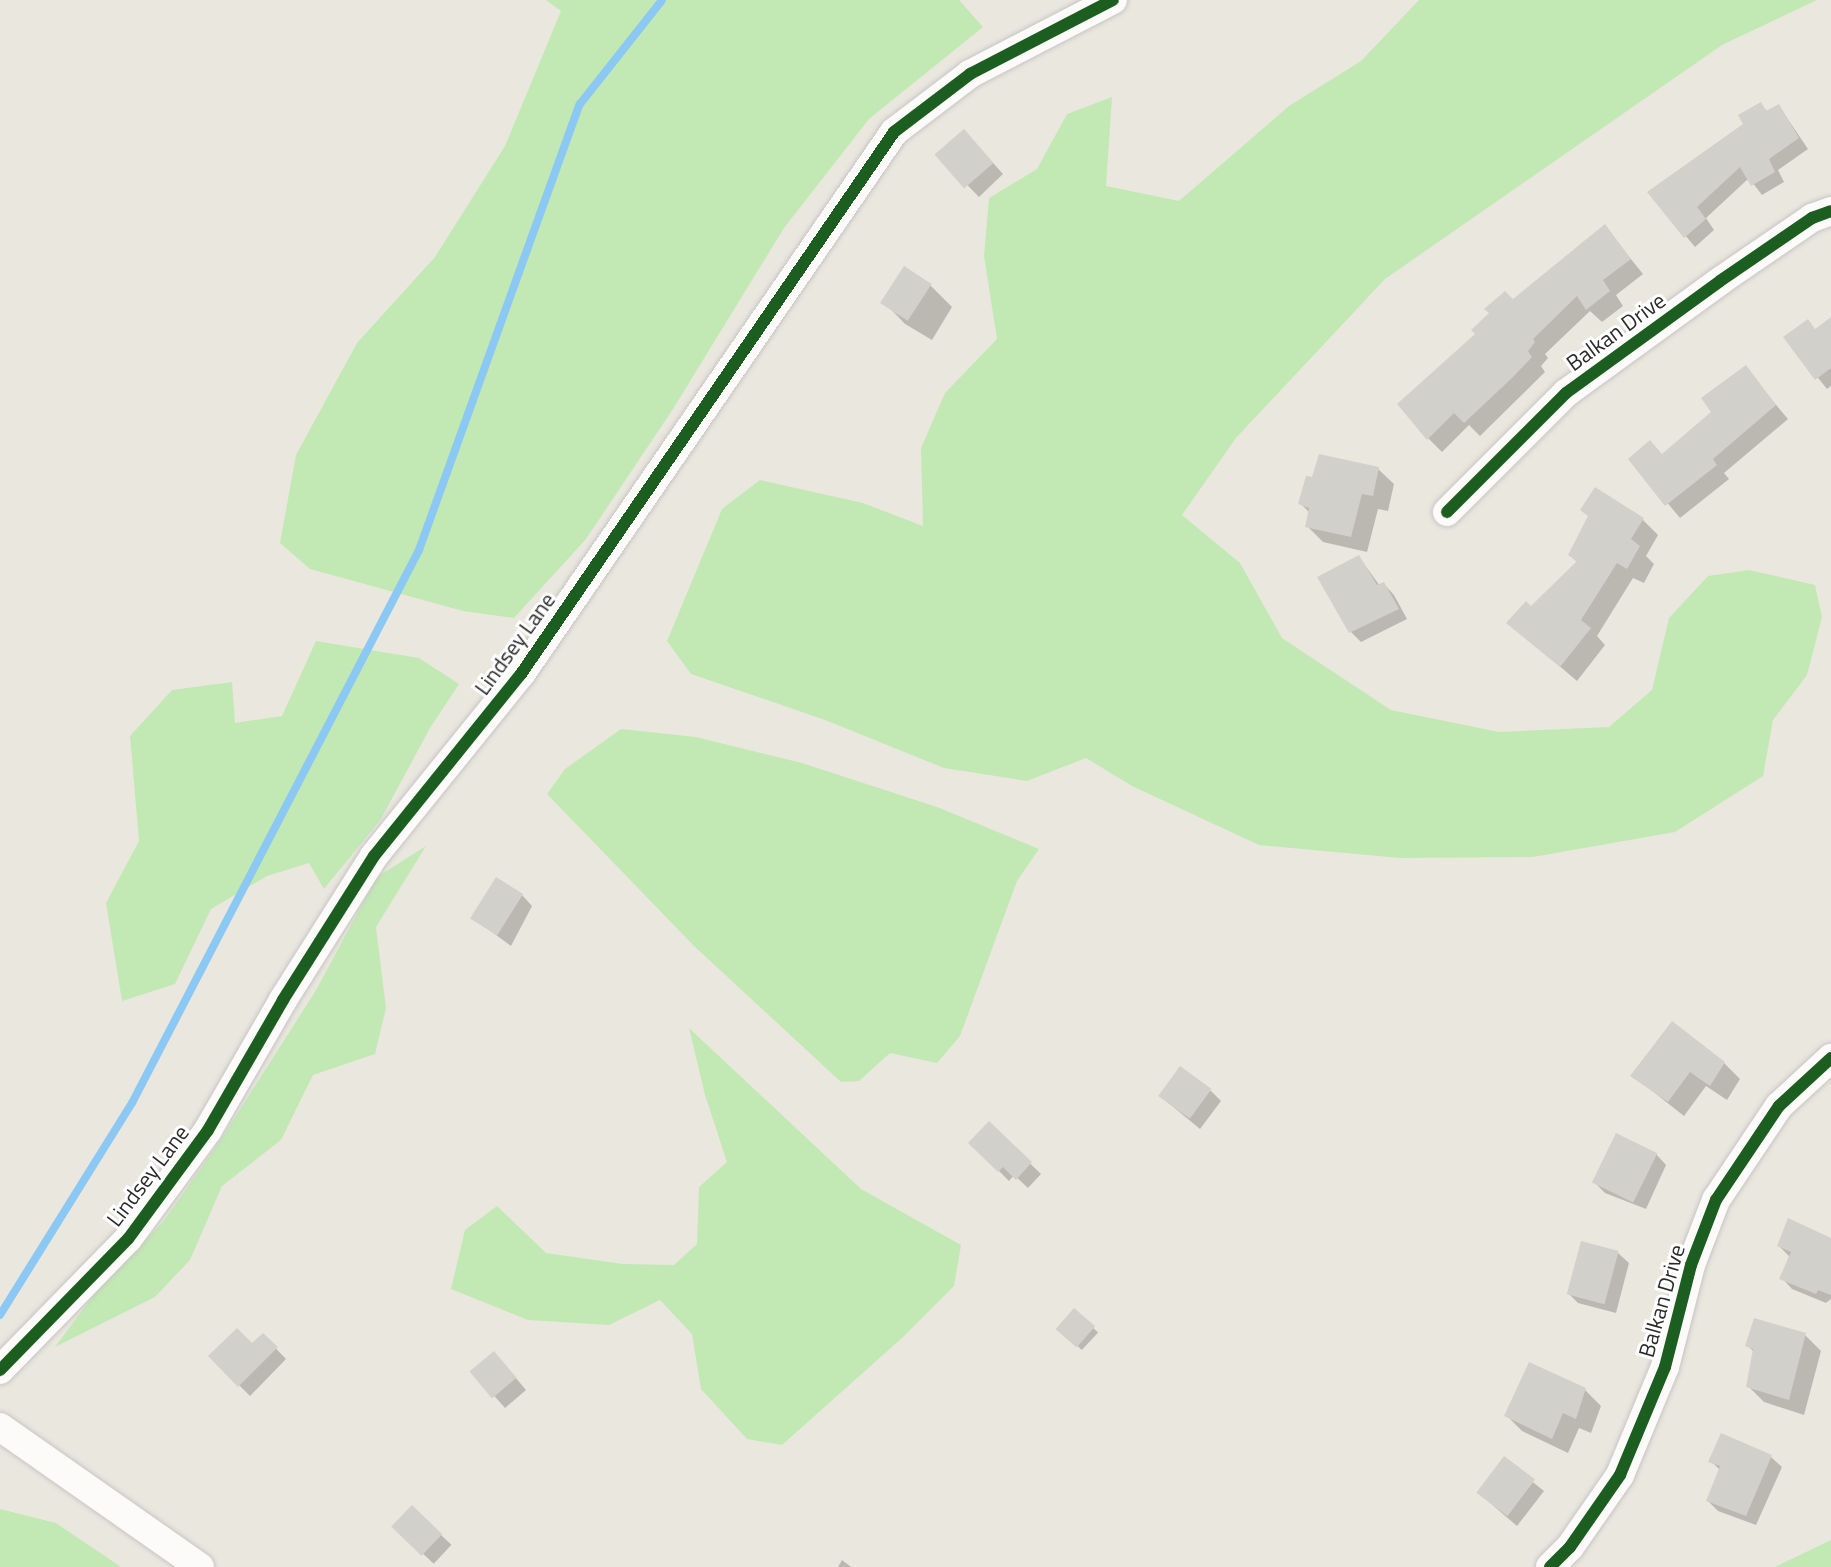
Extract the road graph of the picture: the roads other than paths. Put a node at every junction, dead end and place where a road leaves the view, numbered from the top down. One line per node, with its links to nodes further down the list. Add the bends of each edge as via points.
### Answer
1 (1113, 0): 5 (street, Lindsey Lane, via 970,74 894,132 521,674 374,856 208,1130 128,1239)
2 (1831, 211): 3 (street, Balkan Drive, via 1812,218 1720,281 1566,393)
3 (1447, 512)
4 (1831, 1058): 8 (street, Balkan Drive, via 1779,1106 1716,1200 1691,1265 1665,1367 1620,1475)
5 (0, 1370)
6 (0, 1427): 7 (street)
7 (200, 1567)
8 (1550, 1567)

